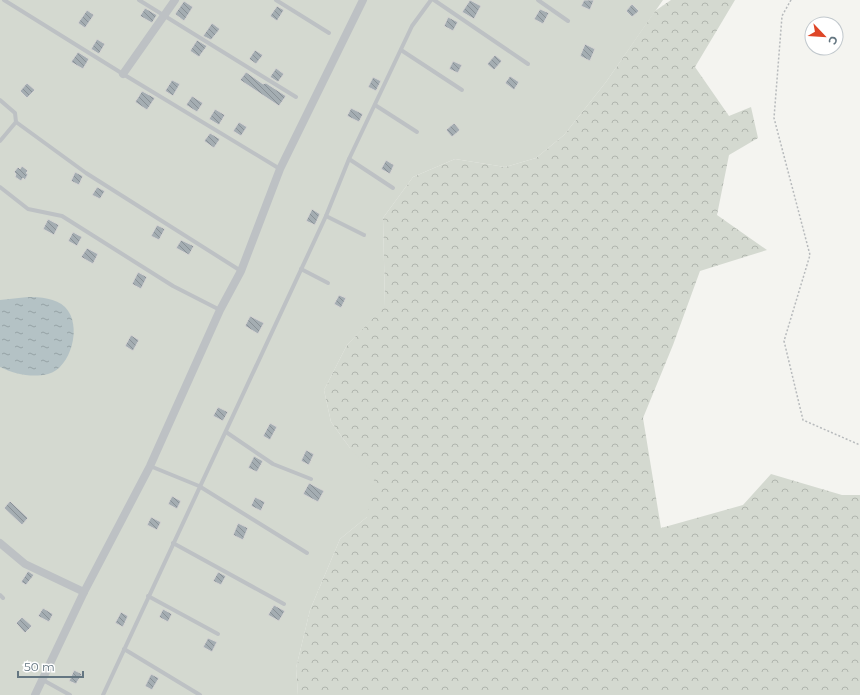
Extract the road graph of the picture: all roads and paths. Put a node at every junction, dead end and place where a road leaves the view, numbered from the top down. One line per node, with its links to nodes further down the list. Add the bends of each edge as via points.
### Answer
1 (4, 0): 15 (lane)
2 (140, 0): 10 (lane)
3 (175, 0): 10 (street)
4 (276, 0): 12 (lane)
5 (363, 0): 24 (street)
6 (431, 0): 13 (lane, via 412,26)
7 (434, 0): 14 (lane)
8 (538, 0): 11 (lane)
9 (791, 0): 34 (path, via 782,16 774,118 810,255 784,341 803,420)
10 (164, 16): 15 (street); 17 (lane)
11 (568, 21)
12 (329, 33)
13 (401, 50): 16 (lane); 19 (lane)
14 (528, 64)
15 (123, 74): 24 (lane)
16 (462, 90)
17 (296, 97)
18 (0, 100): 20 (lane, via 15,113)
19 (375, 105): 21 (lane); 23 (lane)
20 (16, 122): 22 (lane); 30 (lane, via 86,173)
21 (417, 132)
22 (0, 141)
23 (349, 159): 26 (lane); 27 (lane)
24 (280, 169): 30 (street)
25 (0, 187): 32 (lane, via 28,209 62,216 173,286)
26 (393, 188)
27 (326, 216): 28 (lane); 29 (lane)
28 (364, 235)
29 (301, 269): 31 (lane); 33 (lane)
30 (241, 271): 32 (street)
31 (328, 283)
32 (220, 310): 35 (street)
33 (226, 432): 36 (lane, via 273,464); 37 (lane)
34 (860, 445)
35 (150, 466): 37 (lane); 41 (street)
36 (311, 479)
37 (200, 486): 39 (lane); 40 (lane)
38 (0, 543): 41 (street, via 25,564)
39 (173, 543): 42 (lane); 43 (lane)
40 (307, 553)
41 (84, 592): 46 (street)
42 (148, 596): 44 (lane); 45 (lane)
43 (284, 604)
44 (218, 634)
45 (124, 649): 49 (lane); 50 (lane)
46 (43, 680): 47 (street); 48 (lane)
47 (35, 695)
48 (70, 695)
49 (103, 695)
50 (200, 695)

